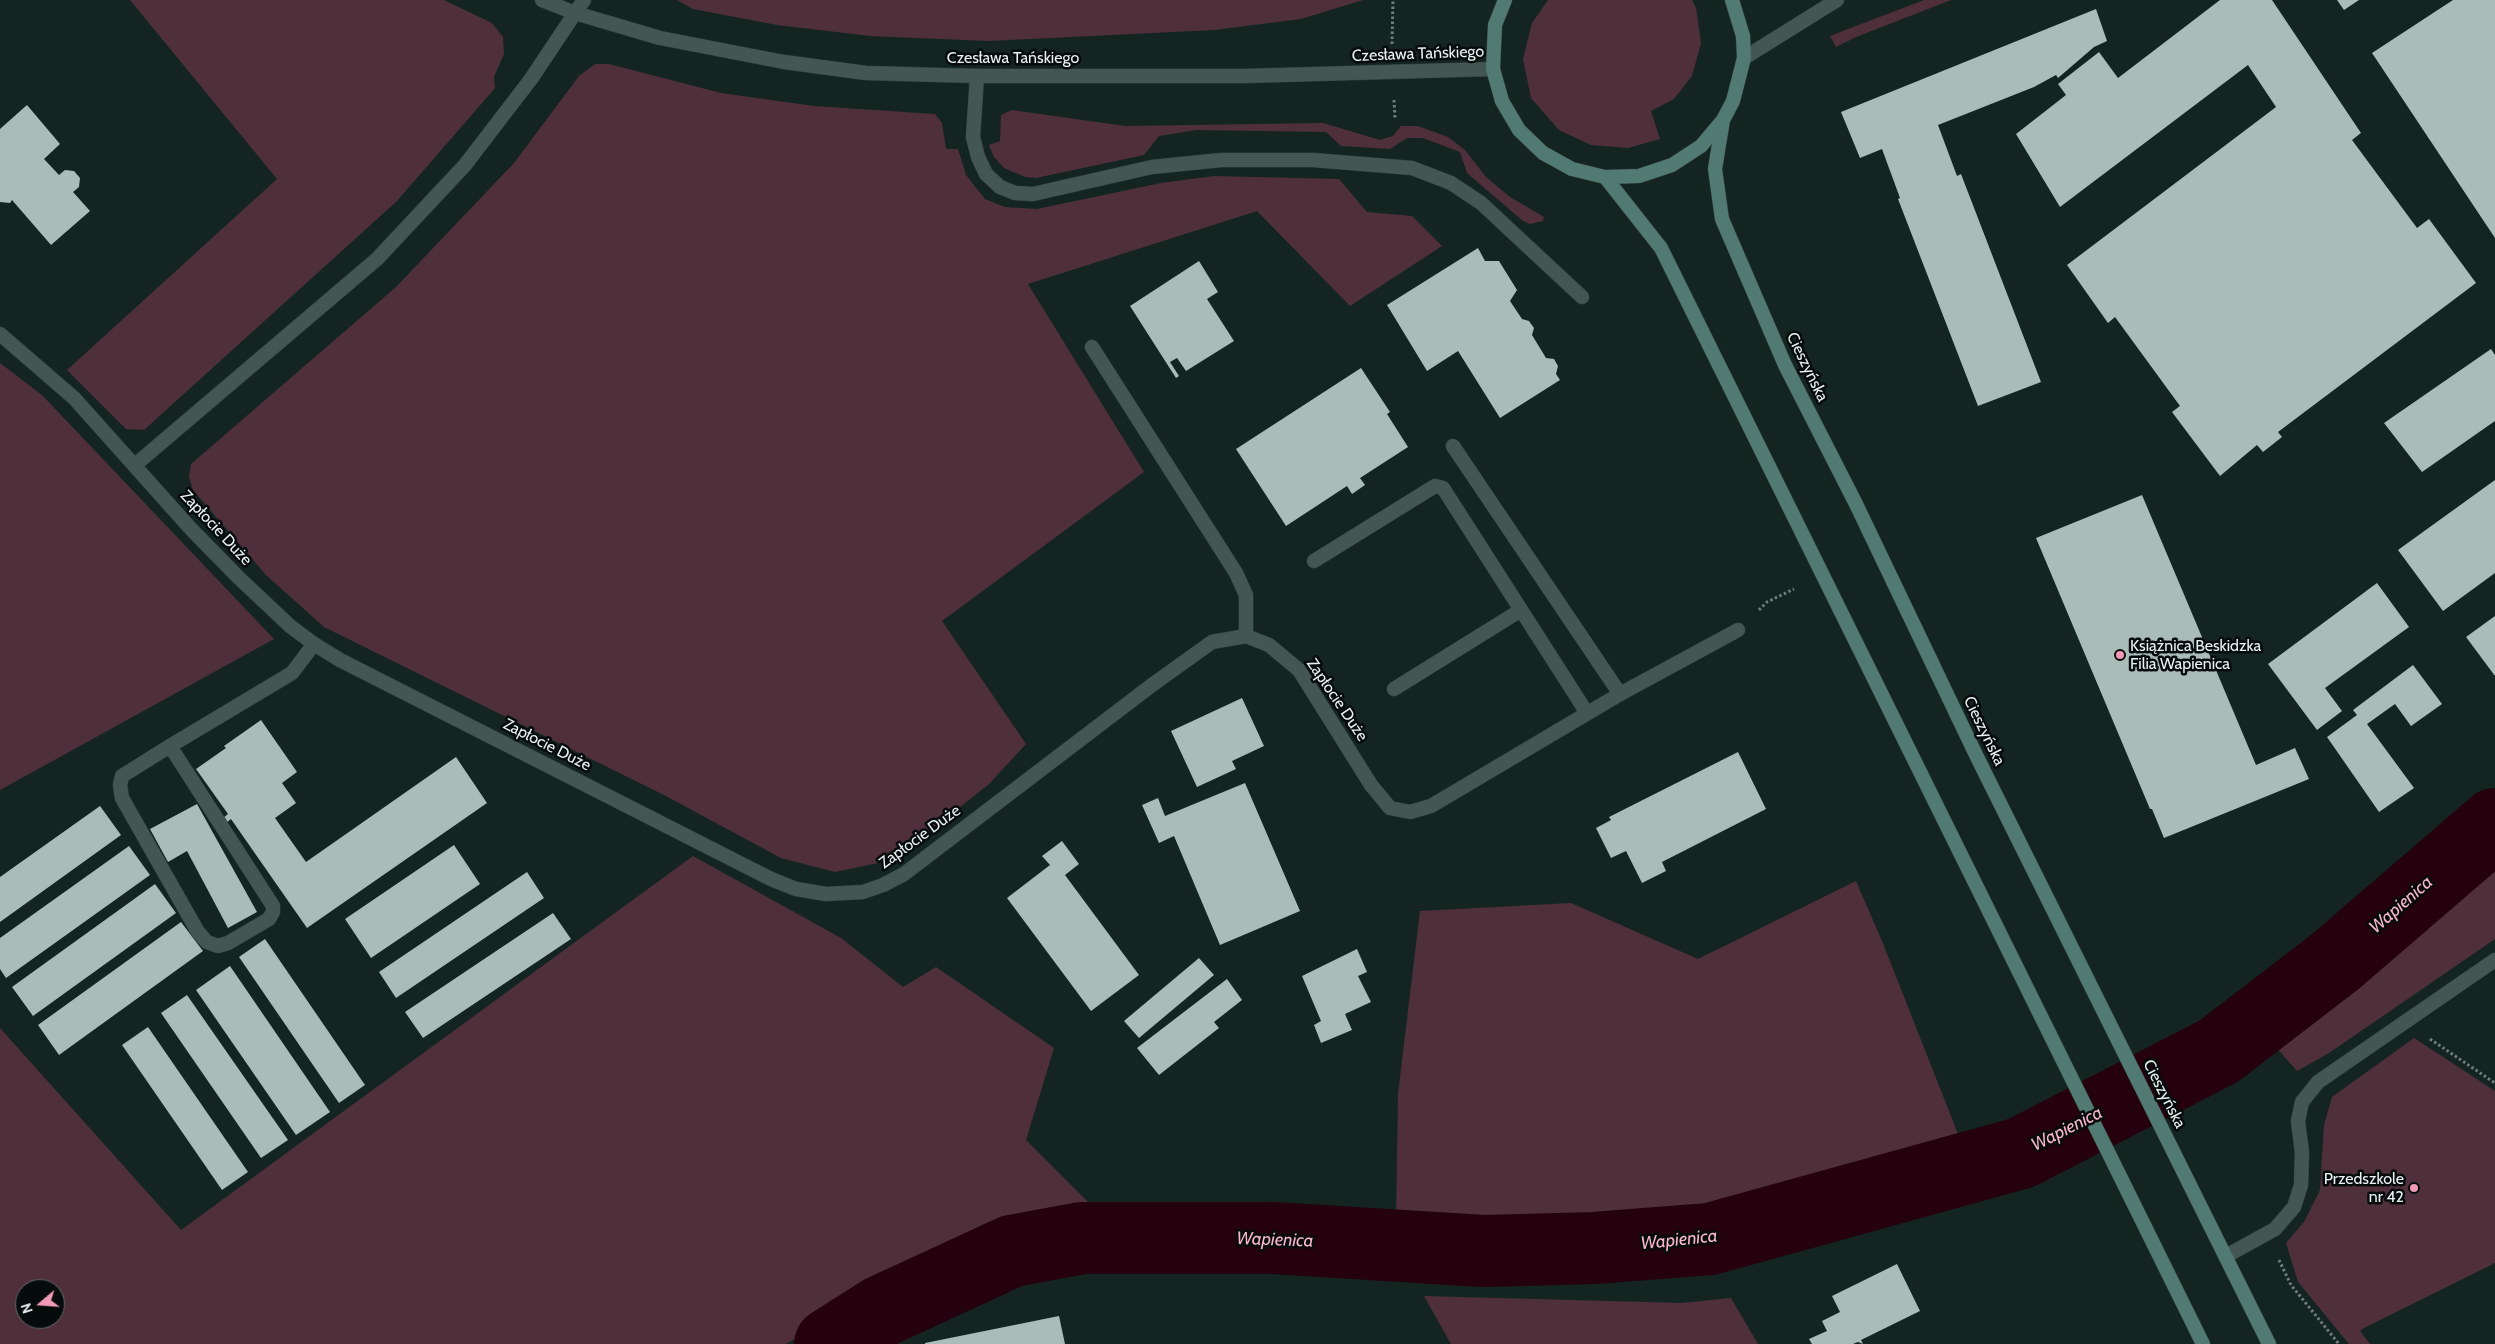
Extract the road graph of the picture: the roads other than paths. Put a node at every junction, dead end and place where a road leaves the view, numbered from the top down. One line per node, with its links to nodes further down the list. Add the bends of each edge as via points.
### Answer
1 (542, 0): 6 (street, Czesława Tańskiego)
2 (584, 0): 6 (street)
3 (1505, 0): 8 (main road, via 1495,25)
4 (1732, 0): 7 (main road, via 1743,36)
5 (1837, 0): 7 (street)
6 (575, 13): 9 (street, Czesława Tańskiego, via 660,38 784,62 866,73); 16 (street, via 531,79 465,165 377,259)
7 (1744, 58): 10 (main road)
8 (1494, 69): 9 (street, Czesława Tańskiego, via 1235,76); 11 (main road, via 1502,101 1519,130 1542,153 1572,169)
9 (977, 76): 12 (street, via 973,137 978,157 986,174 1000,187 1015,193 1033,194 1152,167 1221,160 1313,160 1412,168 1451,183 1480,203)
10 (1724, 120): 11 (main road, via 1701,146 1672,165 1639,176); 27 (main road, Cieszyńska, via 1715,170 1722,219 1785,365)
11 (1604, 177): 28 (main road, via 1661,248)
12 (1582, 297)
13 (0, 334): 16 (street, Zapłocie Duże, via 74,398)
14 (1092, 347): 20 (street, via 1236,573 1246,595)
15 (1453, 446): 23 (street)
16 (135, 465): 21 (street, Zapłocie Duże, via 239,578)
17 (1314, 561): 18 (street, via 1434,486 1443,488)
18 (1521, 610): 22 (street); 24 (street)
19 (1738, 630): 23 (street, Zapłocie Duże)
20 (1246, 636): 21 (street, Zapłocie Duże, via 1212,642 904,874 883,885 845,895 796,889 771,879); 24 (street, Zapłocie Duże, via 1269,645 1299,670 1371,785 1390,808 1410,812 1431,806)
21 (314, 644): 25 (street, via 292,673)
22 (1394, 689)
23 (1620, 694): 24 (street, Zapłocie Duże)
24 (1587, 713)
25 (170, 746): 25 (street, via 122,776 122,798 198,932 207,942 218,946 269,919 273,906)
26 (2495, 960): 27 (street, via 2318,1082 2302,1102 2298,1121 2301,1185 2294,1207 2275,1229)
27 (2226, 1256): 29 (main road, Cieszyńska)
28 (2203, 1344)
29 (2269, 1344)

